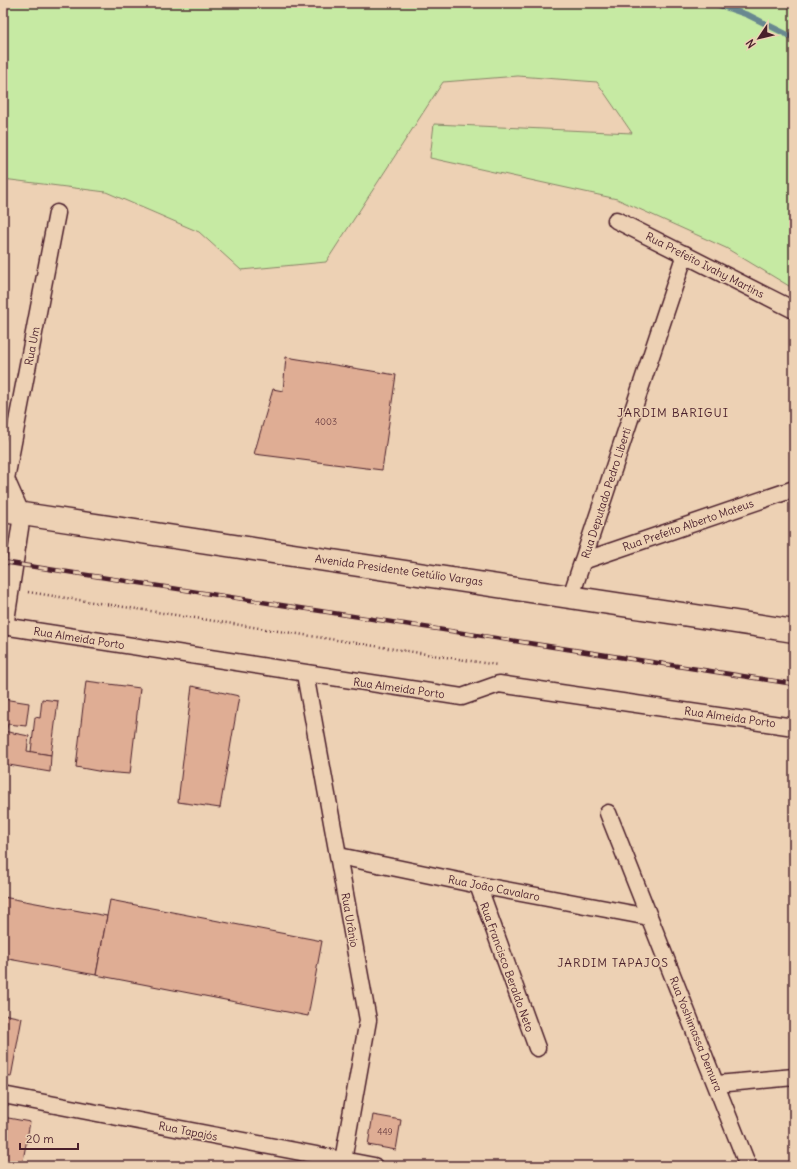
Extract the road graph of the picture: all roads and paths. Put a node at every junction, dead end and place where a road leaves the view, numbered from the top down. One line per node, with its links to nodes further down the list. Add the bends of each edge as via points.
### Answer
1 (57, 213): 5 (street, Rua Um)
2 (616, 220): 3 (street, Rua Prefeito Ivahy Martins)
3 (685, 254): 4 (street, Rua Prefeito Ivahy Martins); 8 (street, Rua Deputado Pedro Liberti)
4 (794, 310)
5 (5, 482): 7 (street, Rua Um)
6 (793, 485): 8 (street, Rua Prefeito Alberto Mateus)
7 (13, 513): 9 (street); 10 (main road, Avenida Presidente Getúlio Vargas)
8 (583, 561): 10 (street, Rua Deputado Pedro Liberti)
9 (12, 589): 11 (street); 13 (path)
10 (571, 596): 12 (main road, Avenida Presidente Getúlio Vargas)
11 (4, 626): 14 (street, Rua Almeida Porto)
12 (794, 630)
13 (505, 666)
14 (305, 674): 15 (street, Rua Almeida Porto, via 462,697 499,684); 17 (street, Rua Urânio)
15 (794, 727)
16 (608, 813): 19 (street, Rua Yoshimassa Demura)
17 (339, 856): 18 (street, Rua João Cavalaro); 24 (street, Rua Urânio, via 368,1020)
18 (478, 885): 19 (street, Rua João Cavalaro); 20 (street, Rua Francisco Beraldo Neto)
19 (649, 917): 22 (street, Rua Yoshimassa Demura)
20 (537, 1048)
21 (794, 1077): 22 (street)
22 (716, 1084): 26 (street, Rua Yoshimassa Demura)
23 (3, 1095): 24 (street, Rua Tapajós)
24 (342, 1163): 25 (street, Rua Tapajós)
25 (374, 1166)
26 (748, 1166)

